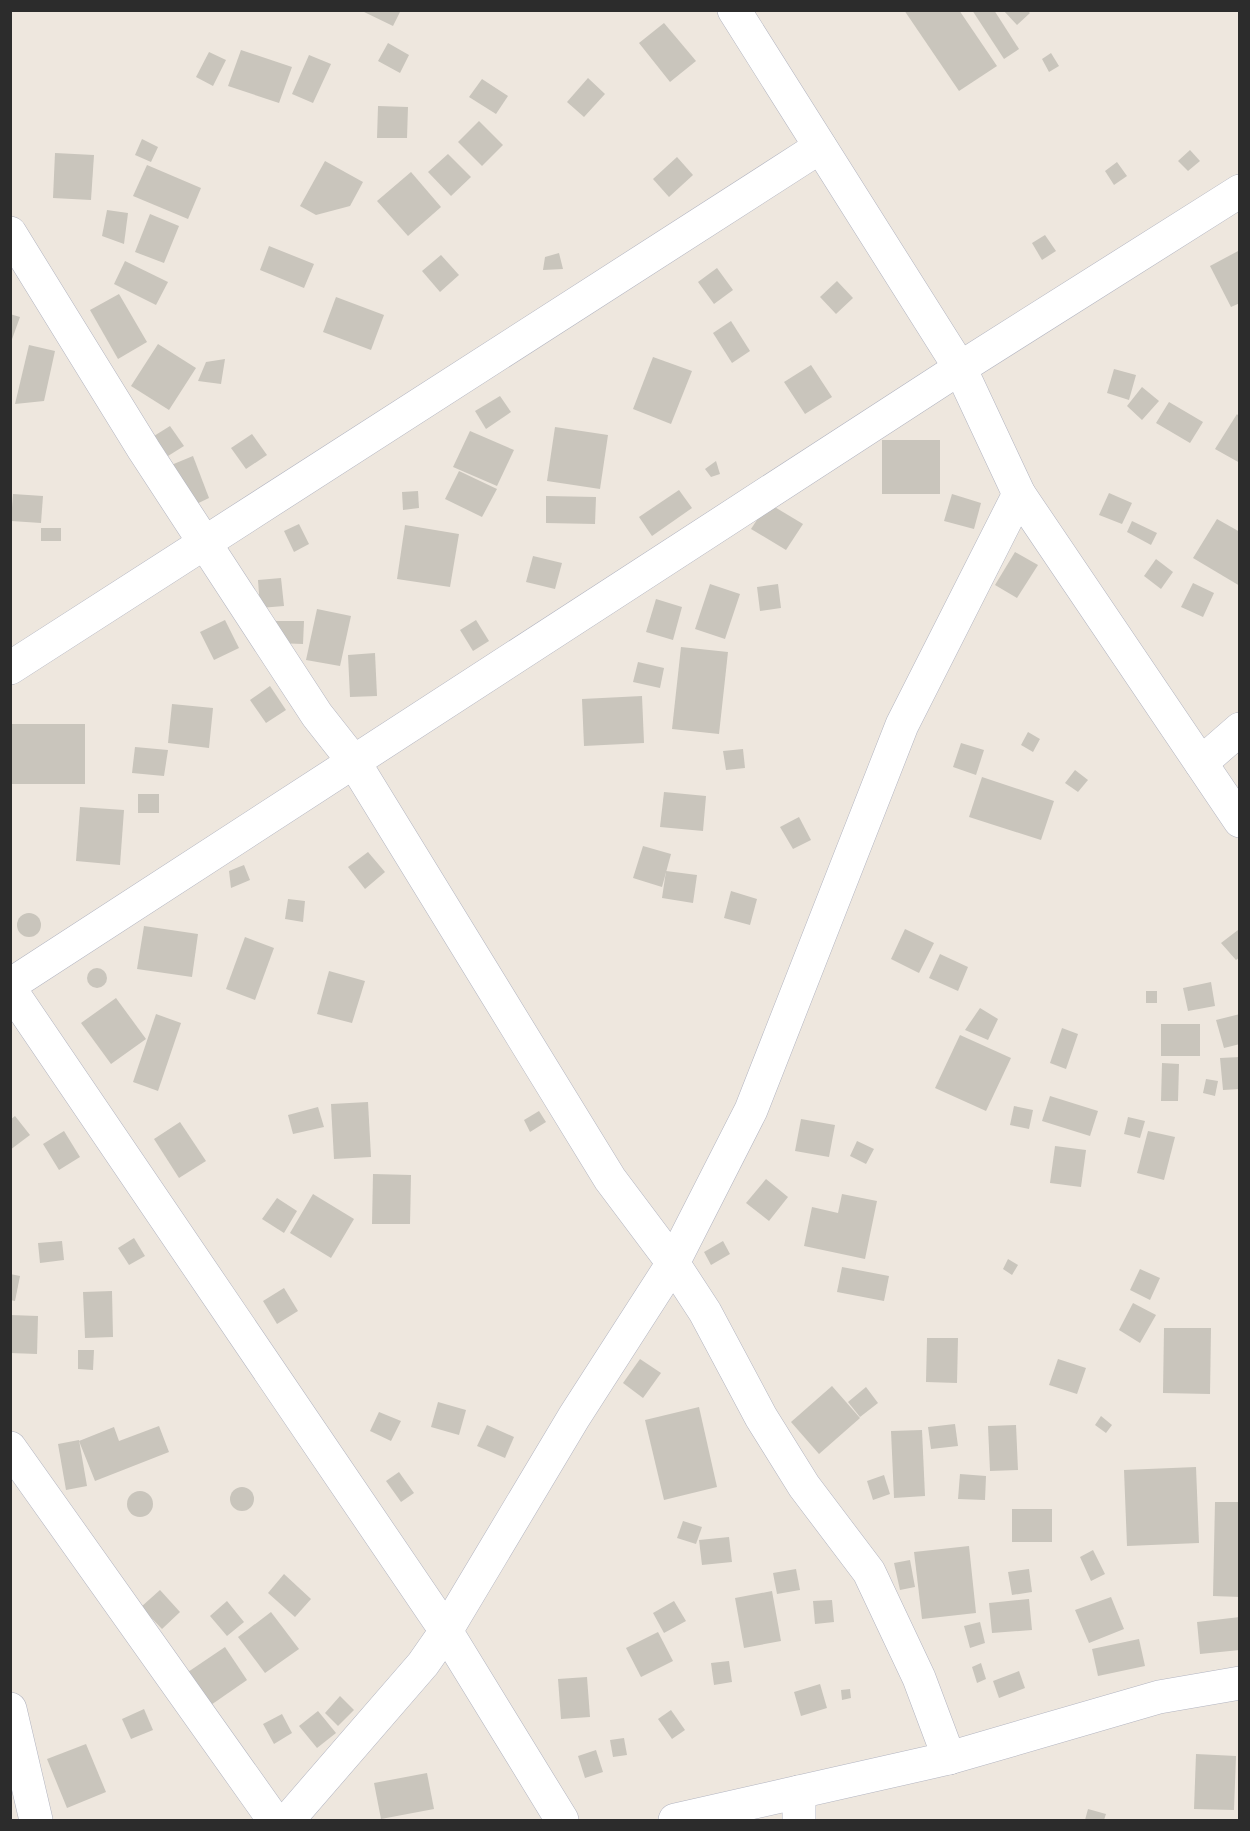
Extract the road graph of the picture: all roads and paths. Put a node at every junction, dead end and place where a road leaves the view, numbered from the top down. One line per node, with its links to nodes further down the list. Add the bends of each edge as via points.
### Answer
1 (734, 10): 2 (street)
2 (820, 147): 5 (street); 7 (street)
3 (1239, 191): 5 (street)
4 (10, 233): 7 (street)
5 (960, 368): 6 (street); 10 (street)
6 (1020, 494): 11 (street); 14 (street, via 902,725 751,1110)
7 (205, 543): 8 (street); 10 (street, via 317,715)
8 (10, 668)
9 (1239, 729): 11 (street)
10 (354, 762): 13 (street); 14 (street, via 609,1179)
11 (1201, 763): 12 (street)
12 (1239, 821)
13 (10, 987): 16 (street)
14 (673, 1263): 16 (street, via 574,1417); 19 (street, via 798,1476 869,1572 919,1678)
15 (10, 1448): 22 (street)
16 (446, 1631): 23 (street, via 423,1664); 24 (street)
17 (1239, 1683): 19 (street, via 1159,1697)
18 (10, 1708): 21 (street)
19 (949, 1758): 20 (street)
20 (799, 1806): 25 (street)
21 (36, 1821)
22 (274, 1821)
23 (288, 1821)
24 (562, 1821)
25 (675, 1821)

